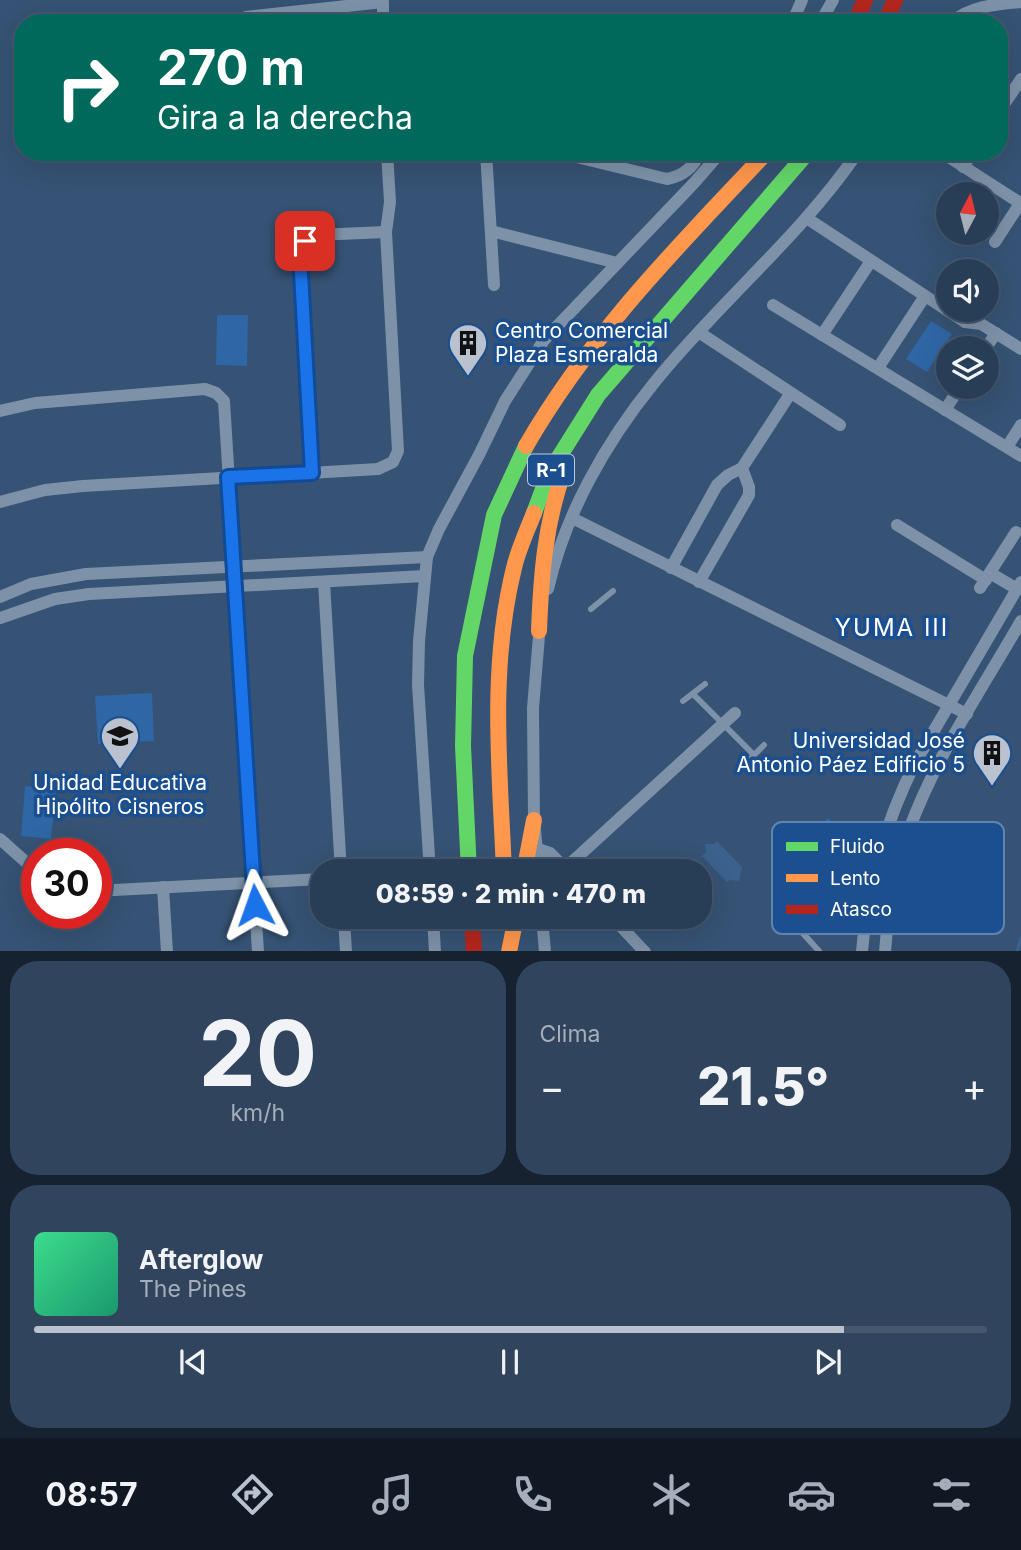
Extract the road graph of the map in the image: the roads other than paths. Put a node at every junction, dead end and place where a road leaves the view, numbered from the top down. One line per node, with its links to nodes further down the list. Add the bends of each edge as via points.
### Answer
1 (1021, 1): 4 (street)
2 (273, 14): 3 (street, via 383,2)
3 (383, 14)
4 (965, 14)
5 (1021, 79): 6 (street)
6 (1008, 98)
7 (388, 161): 21 (street)
8 (487, 161): 20 (street)
9 (593, 161): 10 (street, via 667,179 690,169)
10 (695, 161)
11 (713, 161): 24 (street)
12 (759, 161): 85 (main road, R-1, via 599,335 519,456 495,512 464,669)
13 (800, 161): 38 (main road, R-1)
14 (852, 161): 19 (street)
15 (954, 161): 17 (street)
16 (967, 161): 17 (street)
17 (963, 167): 18 (street)
18 (1021, 202): 22 (street)
19 (808, 219): 23 (street); 30 (street)
20 (491, 231): 24 (street); 25 (street)
21 (386, 232): 46 (street, via 398,452 393,462 378,469); 46 (street, via 316,234 305,241 300,255)
22 (999, 236)
23 (871, 261): 26 (street); 32 (street)
24 (617, 262): 52 (street, via 544,340 523,370)
25 (494, 285)
26 (925, 296): 27 (street); 35 (street)
27 (936, 303)
28 (773, 305): 32 (street)
29 (965, 322): 31 (street)
30 (699, 333): 36 (street); 49 (street, via 629,415)
31 (996, 333): 33 (street); 34 (street)
32 (822, 335): 35 (street)
33 (994, 336)
34 (1021, 349)
35 (878, 368): 39 (street)
36 (790, 394): 41 (street); 45 (street)
37 (952, 399): 39 (street)
38 (592, 404): 66 (main road, via 549,515 541,560); 86 (main road, R-1, via 549,473 514,567 500,645)
39 (945, 410): 43 (street)
40 (0, 411): 47 (street, via 34,403 205,389 224,401)
41 (839, 425)
42 (1021, 425): 43 (street)
43 (1007, 447): 44 (street)
44 (1021, 456)
45 (742, 468): 54 (street, via 717,485); 58 (street, via 749,495)
46 (312, 473): 47 (street)
47 (228, 477): 48 (street, via 45,490); 53 (street)
48 (0, 502)
49 (572, 518): 54 (street); 66 (street, via 551,575)
50 (897, 525): 56 (street)
51 (1016, 532): 56 (street)
52 (427, 557): 53 (street); 55 (street)
53 (233, 567): 59 (street); 62 (street, via 86,574 31,584)
54 (671, 568): 58 (street)
55 (424, 576): 57 (street); 84 (street, via 418,685)
56 (985, 580): 60 (street)
57 (324, 582): 59 (street); 83 (street)
58 (699, 582): 70 (street)
59 (235, 586): 64 (street, via 89,594 55,599); 92 (street)
60 (1019, 586): 70 (street)
61 (613, 591): 63 (lane)
62 (0, 597)
63 (591, 609)
64 (0, 618)
65 (1021, 621): 72 (street)
66 (539, 631): 77 (street, via 533,708)
67 (705, 684): 68 (lane)
68 (693, 694): 69 (lane); 73 (lane)
69 (683, 701)
70 (949, 706): 72 (street); 78 (street, via 901,790)
71 (735, 713): 73 (street)
72 (967, 714): 79 (street, via 928,782)
73 (722, 725): 75 (lane); 90 (street)
74 (764, 745): 75 (lane)
75 (753, 754): 76 (lane)
76 (744, 765)
77 (534, 820): 81 (street); 87 (main road)
78 (889, 822)
79 (912, 822)
80 (0, 839): 82 (street)
81 (538, 849): 88 (street); 89 (street)
82 (21, 858)
83 (340, 859)
84 (428, 859)
85 (468, 859)
86 (503, 859)
87 (526, 859)
88 (538, 859)
89 (555, 859)
90 (577, 859)
91 (310, 879): 92 (street)
92 (254, 882): 93 (street); 104 (street)
93 (163, 887): 94 (street); 103 (street)
94 (112, 890)
95 (345, 929): 105 (street)
96 (434, 929): 106 (street)
97 (473, 929): 107 (main road)
98 (506, 929): 108 (main road)
99 (513, 929): 108 (main road)
100 (543, 929): 109 (street)
101 (624, 929): 110 (street)
102 (803, 934): 111 (lane)
103 (167, 951)
104 (258, 951)
105 (346, 951)
106 (435, 951)
107 (474, 951)
108 (508, 951)
109 (545, 951)
110 (645, 951)
111 (818, 951)

